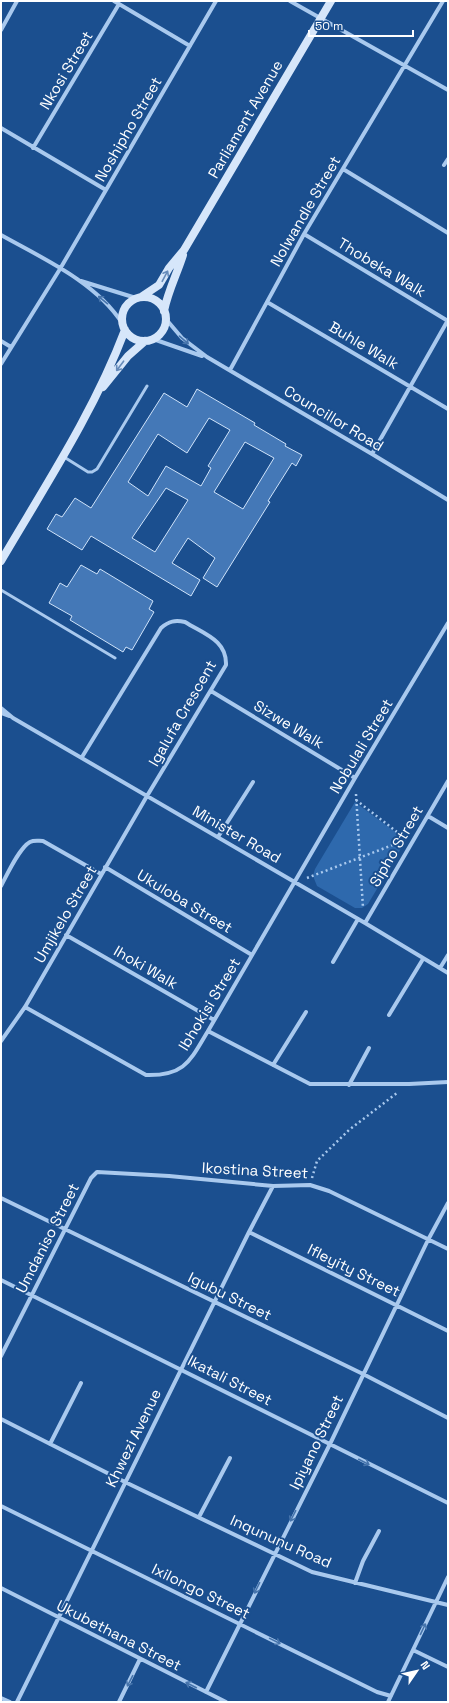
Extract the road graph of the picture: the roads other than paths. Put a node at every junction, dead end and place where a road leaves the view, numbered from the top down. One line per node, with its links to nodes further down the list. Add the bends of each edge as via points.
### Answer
1 (17, 1): 10 (street)
2 (114, 1): 7 (street)
3 (216, 1): 11 (street, Noshipho Street)
4 (290, 1): 9 (street)
5 (331, 1): 9 (street, Parliament Avenue)
6 (443, 2): 8 (street); 12 (street, Nolwandle Street)
7 (119, 4): 11 (street); 15 (street, Nkosi Street)
8 (448, 6)
9 (320, 19): 12 (street); 23 (street, Parliament Avenue)
10 (1, 30)
11 (190, 46): 19 (street, Noshipho Street)
12 (405, 65): 13 (street); 18 (street, Nolwandle Street)
13 (448, 90)
14 (1, 128): 15 (street)
15 (33, 148): 19 (street)
16 (448, 159): 17 (street)
17 (444, 166)
18 (343, 169): 20 (street); 21 (street, Nolwandle Street)
19 (106, 190): 24 (street, Noshipho Street)
20 (448, 233)
21 (304, 234): 27 (street, Nolwandle Street); 29 (street, Thobeka Walk)
22 (1, 235): 24 (street)
23 (184, 250): 26 (street, Parliament Avenue, one-way to 23, via 159,285); 28 (street, Parliament Avenue, via 177,274 172,281)
24 (60, 269): 25 (street); 33 (street, Noshipho Street)
25 (79, 281): 26 (street); 30 (street, one-way to 25, via 114,310)
26 (138, 298): 28 (street, via 155,300); 30 (street, via 126,305 122,317)
27 (267, 302): 36 (street, Nolwandle Street); 38 (street, Buhle Walk)
28 (165, 315): 31 (street, via 162,331); 34 (street, Councillor Road, one-way to 34, via 182,338)
29 (448, 320): 38 (street)
30 (123, 326): 31 (street, via 133,338); 39 (street)
31 (149, 340): 34 (street, Councillor Road); 39 (street, one-way to 39, via 128,356)
32 (1, 341): 33 (street)
33 (11, 347): 35 (street, Noshipho Street)
34 (206, 357): 36 (street, Councillor Road)
35 (1, 364)
36 (230, 370): 41 (street, Councillor Road)
37 (147, 386): 42 (lane, via 97,469 88,472)
38 (410, 386): 40 (street, Buhle Walk); 41 (street)
39 (97, 394): 42 (street)
40 (448, 409)
41 (372, 454): 43 (street, Councillor Road)
42 (63, 456): 44 (street)
43 (448, 500)
44 (1, 561)
45 (1, 590): 47 (lane)
46 (448, 623): 53 (street, Nobulali Street)
47 (115, 658)
48 (211, 690): 52 (street, Igalufa Crescent, via 226,666 224,648 185,622 166,624 161,628); 53 (street, Sizwe Walk); 56 (street, Igalufa Crescent)
49 (1, 708): 51 (street, Minister Road)
50 (1, 713): 51 (street, Minister Road)
51 (13, 718): 52 (street, Minister Road)
52 (82, 757): 56 (street, Minister Road)
53 (355, 778): 62 (street, Nobulali Street)
54 (448, 781): 57 (street, Sipho Street)
55 (253, 782): 59 (street)
56 (147, 796): 59 (street, Minister Road); 60 (street, Umjikelo Street)
57 (428, 816): 58 (street); 65 (street, Sipho Street)
58 (448, 828)
59 (218, 837): 62 (street, Minister Road)
60 (105, 867): 61 (street, Umjikelo Street); 67 (street, Ukuloba Street)
61 (102, 874): 63 (street, via 43,841 35,840 23,849); 66 (street, Umjikelo Street)
62 (295, 882): 64 (street, Minister Road); 67 (street, Ibhokisi Street)
63 (1, 886)
64 (358, 919): 65 (street, Minister Road); 70 (street)
65 (365, 923): 69 (street, Minister Road)
66 (66, 936): 73 (street, Umjikelo Street); 76 (street, Ihoki Walk)
67 (252, 955): 76 (street, Ibhokisi Street)
68 (448, 955): 71 (street)
69 (423, 959): 71 (street, Minister Road); 75 (street)
70 (334, 962)
71 (440, 968): 72 (street, Minister Road)
72 (448, 973)
73 (25, 1007): 77 (street, Ibhokisi Street, via 146,1075 161,1076 179,1070 190,1059); 78 (street, Umjikelo Street)
74 (306, 1012): 80 (street)
75 (389, 1015)
76 (214, 1020): 77 (street, Ibhokisi Street)
77 (208, 1031): 80 (street)
78 (1, 1041)
79 (369, 1048): 82 (street)
80 (273, 1065): 82 (street, via 310,1084)
81 (448, 1082): 82 (street)
82 (349, 1085)
83 (94, 1174): 84 (street, Ikostina Street, via 104,1172); 87 (street, Umdaniso Street)
84 (273, 1186): 88 (street, Khwezi Avenue); 89 (street, Ikostina Street, via 310,1185 329,1191)
85 (1, 1198): 87 (street, Igubu Street)
86 (448, 1203): 89 (street, Ipiyano Street)
87 (65, 1228): 92 (street, Umdaniso Street); 93 (street, Igubu Street)
88 (249, 1232): 93 (street, Khwezi Avenue); 94 (street, Ifleyity Street)
89 (428, 1240): 90 (street, Ikostina Street); 94 (street, Ipiyano Street)
90 (448, 1250)
91 (1, 1280): 92 (street, Ikatali Street)
92 (31, 1295): 96 (street, Umdaniso Street); 97 (street, Ikatali Street)
93 (214, 1301): 97 (street, Khwezi Avenue); 98 (street, Igubu Street)
94 (397, 1305): 95 (street, Ifleyity Street); 98 (street, Ipiyano Street)
95 (448, 1331)
96 (1, 1356)
97 (181, 1369): 103 (street, Ikatali Street); 105 (street, Khwezi Avenue)
98 (363, 1374): 100 (street, Igubu Street); 103 (street, Ipiyano Street)
99 (81, 1383): 102 (street)
100 (448, 1418)
101 (1, 1419): 102 (street, Inqununu Road)
102 (50, 1444): 105 (street, Inqununu Road)
103 (330, 1444): 106 (street, Ikatali Street, one-way to 106); 111 (street, Ipiyano Street, one-way to 111)
104 (230, 1458): 108 (street)
105 (125, 1482): 108 (street, Inqununu Road); 110 (street, Khwezi Avenue)
106 (448, 1503)
107 (1, 1506): 110 (street, Ixilongo Street)
108 (199, 1517): 111 (street, Inqununu Road)
109 (379, 1531): 113 (street)
110 (91, 1551): 117 (street, Khwezi Avenue); 118 (street, Ixilongo Street)
111 (275, 1553): 113 (street, Inqununu Road, via 316,1573); 118 (street, Ipiyano Street, one-way to 118)
112 (448, 1577): 115 (street)
113 (355, 1583): 115 (street, Inqununu Road)
114 (1, 1588): 117 (street, Ukubethana Street)
115 (435, 1602): 116 (street, Inqununu Road); 119 (street, one-way to 115)
116 (448, 1605)
117 (58, 1618): 120 (street, Ukubethana Street); 126 (street, Khwezi Avenue)
118 (240, 1623): 122 (street, Ipiyano Street); 123 (street, Ixilongo Street, one-way to 123, via 377,1692)
119 (413, 1650): 121 (street); 123 (street)
120 (140, 1659): 122 (street, Ukubethana Street, one-way to 120); 127 (street, one-way to 127)
121 (448, 1667)
122 (206, 1692): 128 (street, Ukubethana Street)
123 (391, 1696): 129 (street)
124 (1, 1698): 125 (street)
125 (10, 1702)
126 (17, 1702)
127 (119, 1702)
128 (226, 1702)
129 (388, 1702)

